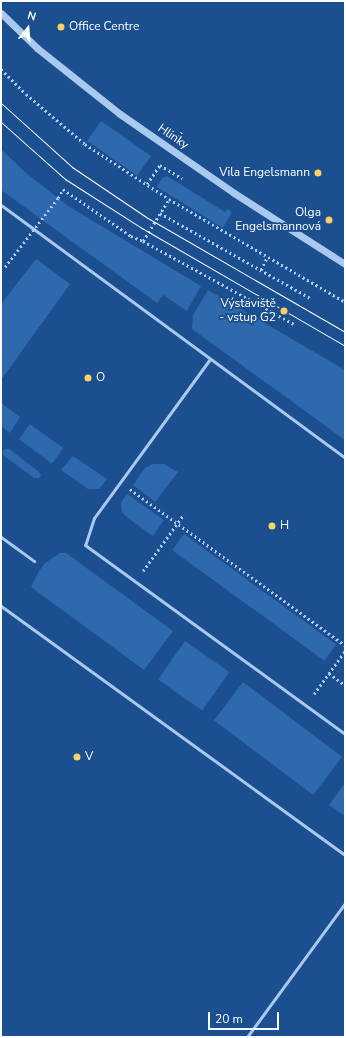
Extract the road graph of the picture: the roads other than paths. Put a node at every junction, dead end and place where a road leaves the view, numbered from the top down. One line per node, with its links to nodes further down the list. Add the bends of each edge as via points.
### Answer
1 (1, 13): 3 (street, Hlinky, via 37,48 120,114 234,193)
2 (1, 205): 4 (lane)
3 (345, 264)
4 (210, 359): 5 (lane); 9 (lane, via 94,518 85,545)
5 (345, 458)
6 (1, 537): 7 (lane)
7 (34, 561)
8 (1, 606): 10 (lane)
9 (345, 734)
10 (345, 855)
11 (345, 903): 12 (lane)
12 (247, 1037)

